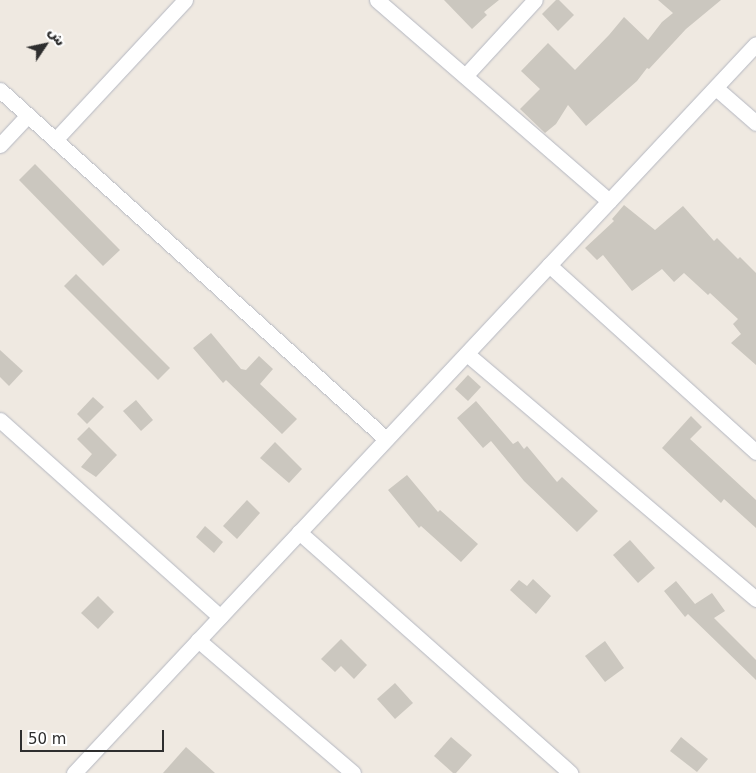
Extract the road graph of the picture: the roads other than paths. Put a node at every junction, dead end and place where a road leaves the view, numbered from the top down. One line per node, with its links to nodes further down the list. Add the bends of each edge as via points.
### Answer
1 (185, 0): 10 (street)
2 (377, 0): 5 (street)
3 (535, 0): 5 (street)
4 (756, 44): 6 (street)
5 (465, 76): 12 (street)
6 (716, 88): 9 (street); 12 (street)
7 (0, 90): 8 (street)
8 (28, 115): 10 (street); 11 (street)
9 (756, 123)
10 (55, 140): 16 (street)
11 (0, 145)
12 (610, 201): 13 (street)
13 (549, 265): 14 (street); 17 (street)
14 (467, 354): 16 (street); 19 (street)
15 (0, 420): 20 (street)
16 (386, 440): 18 (street)
17 (756, 452)
18 (299, 532): 20 (street); 24 (street)
19 (756, 599)
20 (220, 617): 21 (street)
21 (198, 640): 22 (street); 23 (street)
22 (74, 773)
23 (353, 773)
24 (570, 773)

